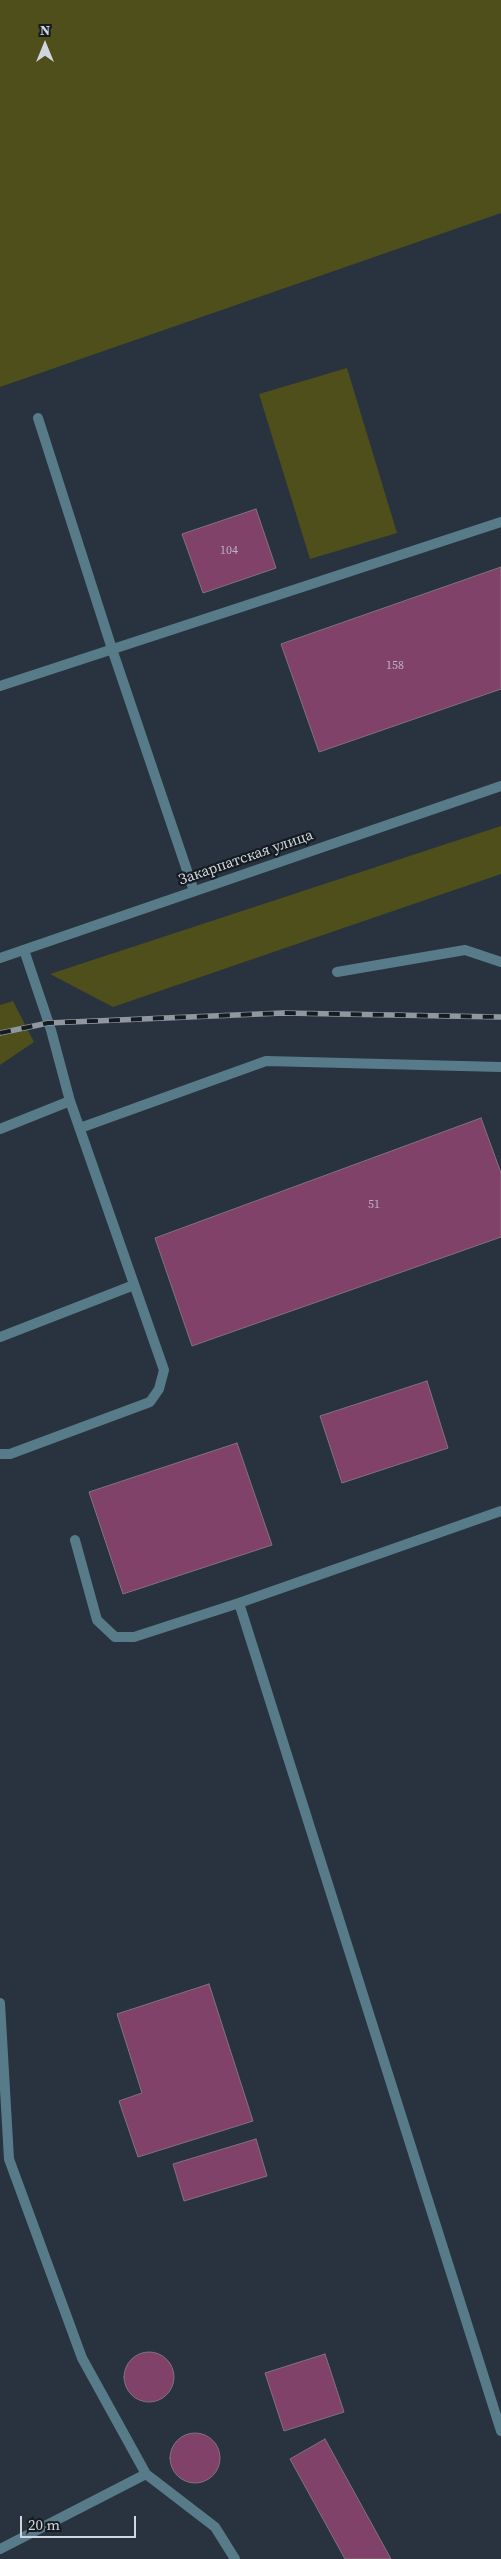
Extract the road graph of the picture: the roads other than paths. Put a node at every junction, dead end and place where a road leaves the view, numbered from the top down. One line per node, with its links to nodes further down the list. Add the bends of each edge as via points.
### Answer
1 (38, 418): 3 (street)
2 (501, 522): 3 (street)
3 (112, 649): 4 (street); 6 (street)
4 (0, 686)
5 (501, 786): 6 (street, Закарпатская улица)
6 (194, 891): 7 (street, Закарпатская улица)
7 (24, 950): 8 (street, Закарпатская улица); 12 (street, via 51,1030)
8 (0, 958)
9 (501, 962): 10 (street, via 466,950)
10 (337, 972)
11 (501, 1067): 13 (street, via 266,1061)
12 (70, 1101): 13 (street); 14 (street)
13 (80, 1128): 15 (street)
14 (0, 1129)
15 (134, 1285): 16 (street); 17 (street, via 164,1370 159,1389 150,1402 10,1454)
16 (0, 1336)
17 (0, 1454)
18 (501, 1511): 20 (street)
19 (75, 1540): 20 (street, via 97,1620 115,1637 134,1637)
20 (239, 1603): 22 (street)
21 (0, 2003): 23 (street, via 10,2159 82,2358)
22 (501, 2431)
23 (146, 2474): 24 (street); 25 (street, via 215,2527)
24 (0, 2549)
25 (234, 2559)

